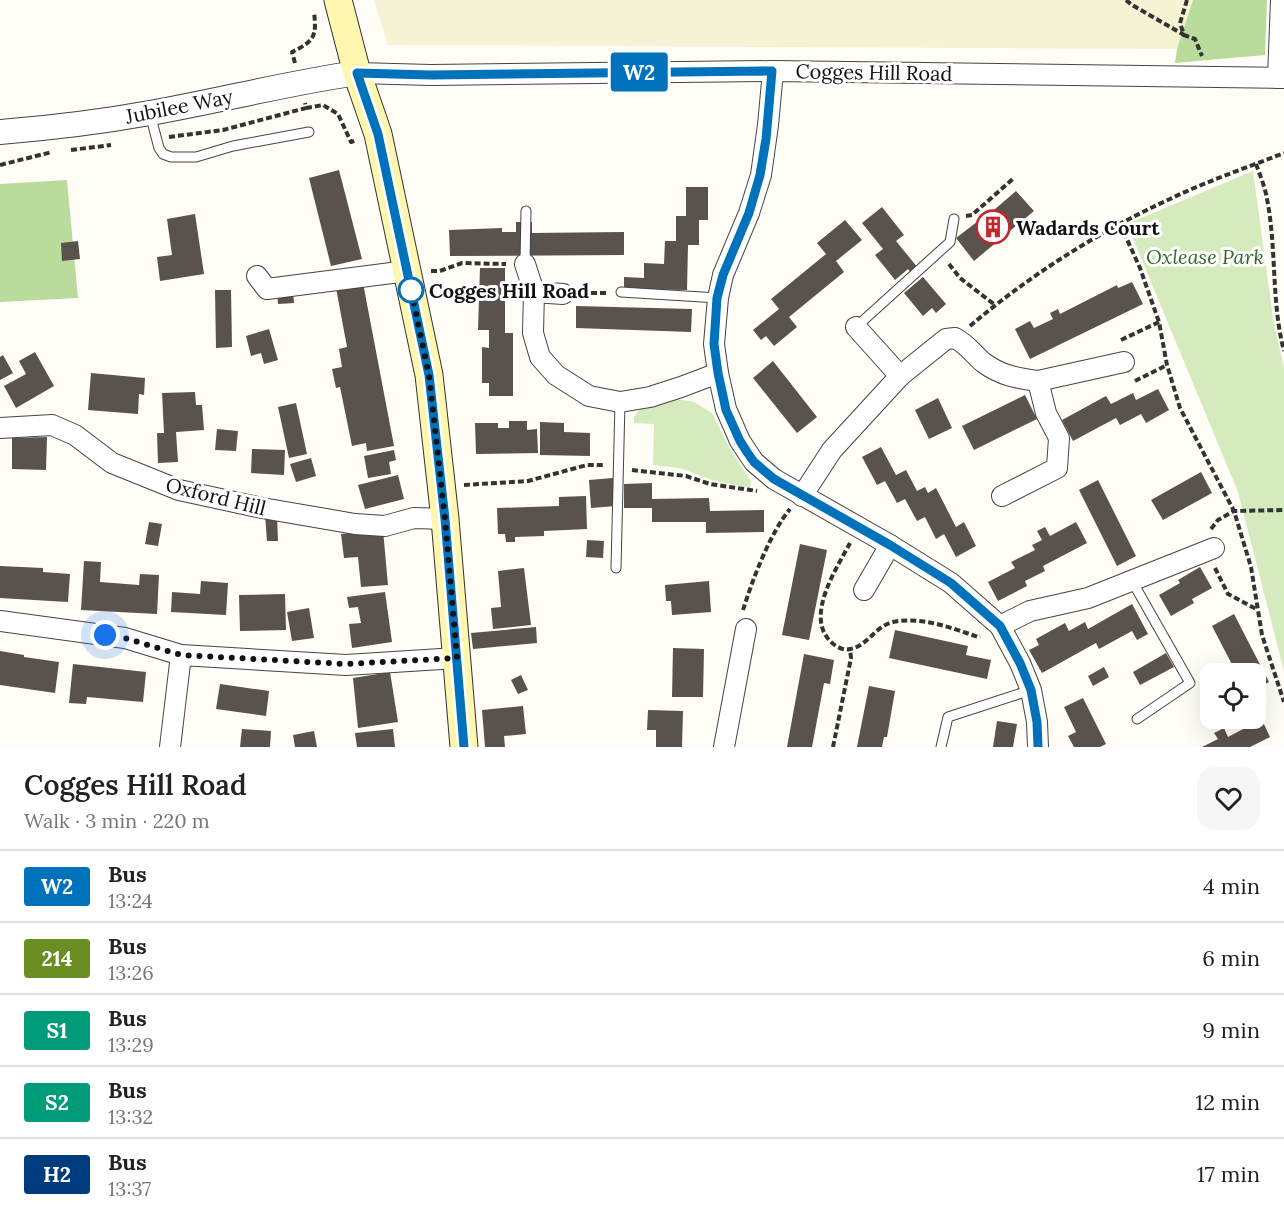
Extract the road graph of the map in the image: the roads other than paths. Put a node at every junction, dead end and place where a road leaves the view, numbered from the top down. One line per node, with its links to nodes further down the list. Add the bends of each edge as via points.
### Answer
1 (1281, 0): 5 (street)
2 (326, 3): 4 (main road)
3 (772, 71): 4 (street, Cogges Hill Road); 5 (street, Cogges Hill Road); 17 (street, via 760,175)
4 (357, 73): 6 (street, Jubilee Way); 12 (main road, via 378,134)
5 (1281, 78)
6 (150, 113): 7 (street, Jubilee Way); 8 (lane, via 159,148 171,157 196,157)
7 (0, 132)
8 (309, 132)
9 (526, 211): 11 (lane)
10 (954, 219): 18 (lane, via 950,242)
11 (525, 264): 14 (street)
12 (407, 271): 13 (street, via 267,289); 27 (main road, via 429,375)
13 (256, 276)
14 (534, 292): 16 (street); 23 (street, via 532,333 540,357 556,375 589,396)
15 (621, 292): 17 (lane)
16 (563, 294)
17 (717, 298): 20 (street, via 714,344)
18 (856, 327): 21 (street)
19 (1124, 362): 22 (street)
20 (718, 373): 23 (street, via 650,397); 25 (street, via 726,410 744,448 774,479)
21 (900, 376): 22 (street, via 946,339 955,338 983,362 1009,377); 25 (street, via 832,450)
22 (1038, 381): 26 (street, via 1046,413 1059,438 1057,468)
23 (620, 402): 30 (lane)
24 (0, 429): 27 (street, Oxford Hill, via 52,425 75,435 112,464 179,490 262,508 385,526 414,518)
25 (802, 496): 28 (street)
26 (1002, 496)
27 (445, 519): 37 (main road)
28 (890, 545): 32 (street); 34 (street, via 951,583)
29 (1214, 548): 31 (street)
30 (616, 568)
31 (1132, 581): 34 (street, via 1088,598 1030,611); 39 (lane, via 1190,683)
32 (864, 590)
33 (0, 621): 36 (street, via 125,638)
34 (1000, 626): 38 (street)
35 (746, 629): 42 (street)
36 (181, 655): 37 (street, via 346,664); 40 (street)
37 (457, 658): 41 (main road)
38 (1031, 690): 43 (lane, via 948,717); 44 (street)
39 (1137, 719)
40 (170, 747)
41 (464, 747)
42 (724, 747)
43 (941, 747)
44 (1038, 747)

